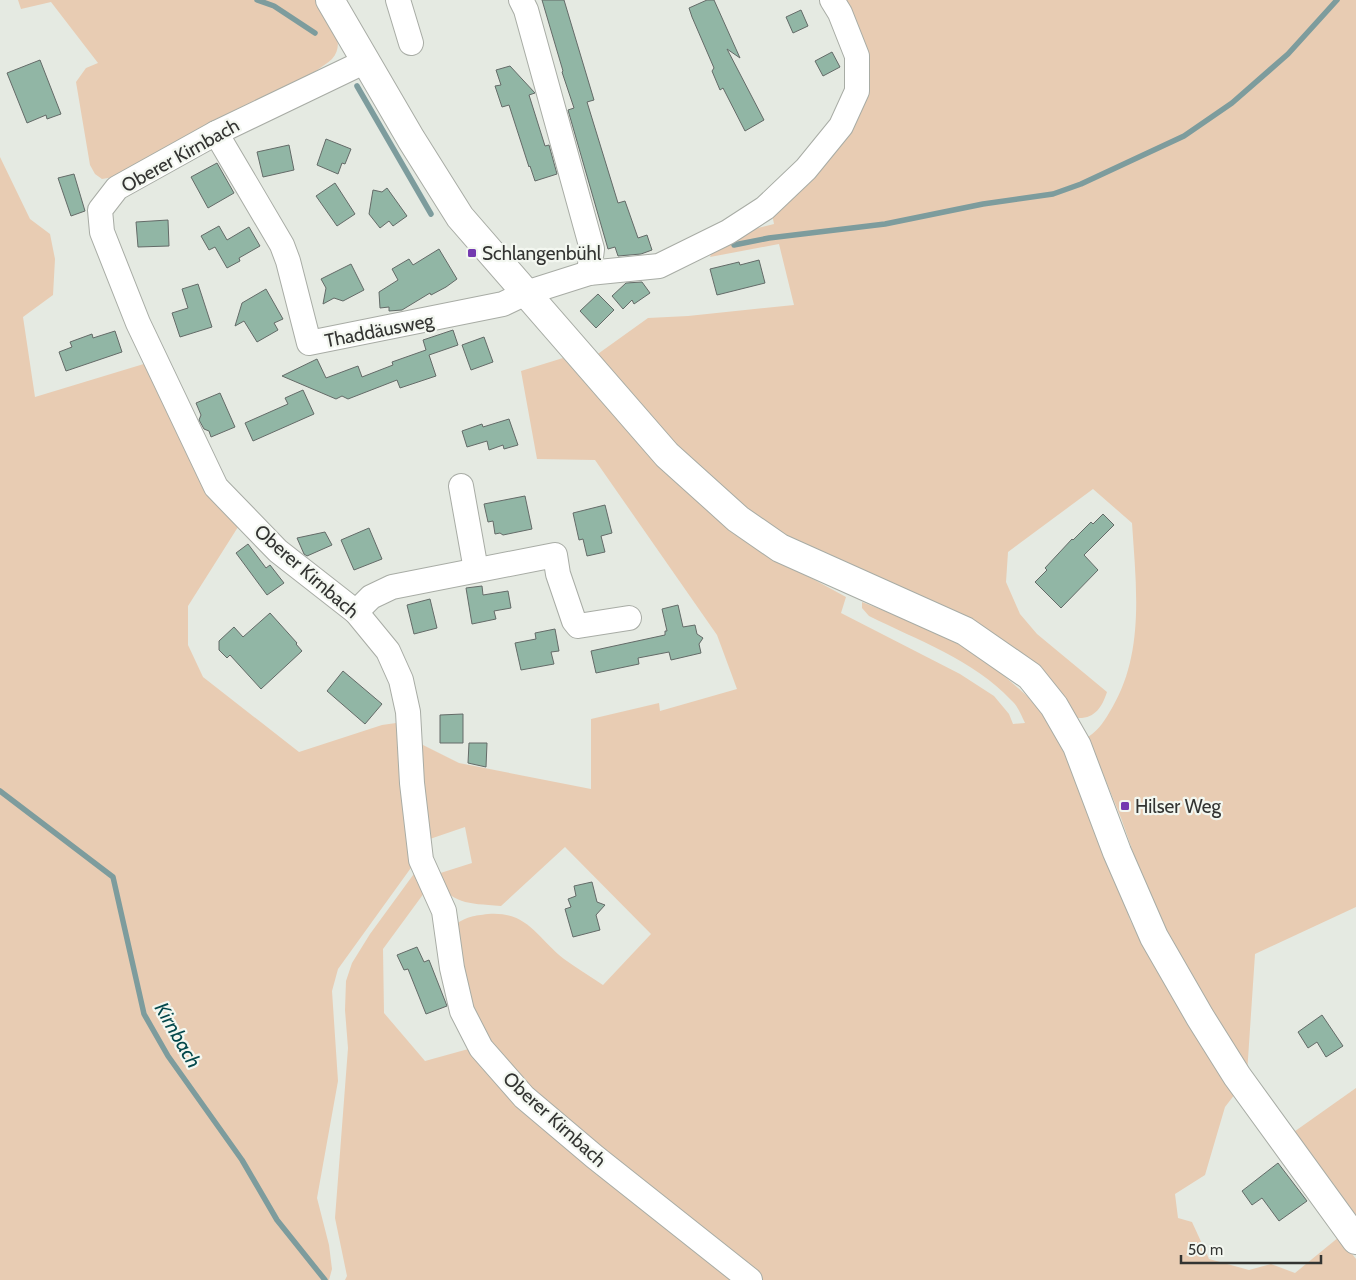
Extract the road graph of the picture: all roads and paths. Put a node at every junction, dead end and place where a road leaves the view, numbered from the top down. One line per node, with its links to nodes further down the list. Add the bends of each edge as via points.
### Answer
1 (330, 0): 6 (main road)
2 (398, 0): 5 (street)
3 (521, 0): 8 (street, via 592,249)
4 (832, 0): 8 (street, via 857,56 857,91 841,126 806,169 765,208 728,232 659,266)
5 (411, 43)
6 (366, 61): 7 (street, Oberer Kirnbach); 9 (main road, via 460,216)
7 (216, 134): 9 (street, Thaddäusweg, via 282,245 309,343 503,304); 12 (street, Oberer Kirnbach, via 117,188 100,210 102,232 138,323 216,487 278,551)
8 (589, 273): 9 (street)
9 (526, 293): 14 (main road, via 666,455 738,519 780,548 965,631 1030,676 1054,706 1077,746 1117,852 1154,937 1200,1018 1237,1076)
10 (461, 486): 11 (street)
11 (476, 570): 12 (street, via 392,587 371,597); 13 (street, via 555,555 558,574 578,626)
12 (356, 612): 15 (street, Oberer Kirnbach, via 388,650 401,680 408,712 421,860 444,911 462,1011 481,1048 524,1097)
13 (630, 618)
14 (1356, 1240)
15 (750, 1280)

